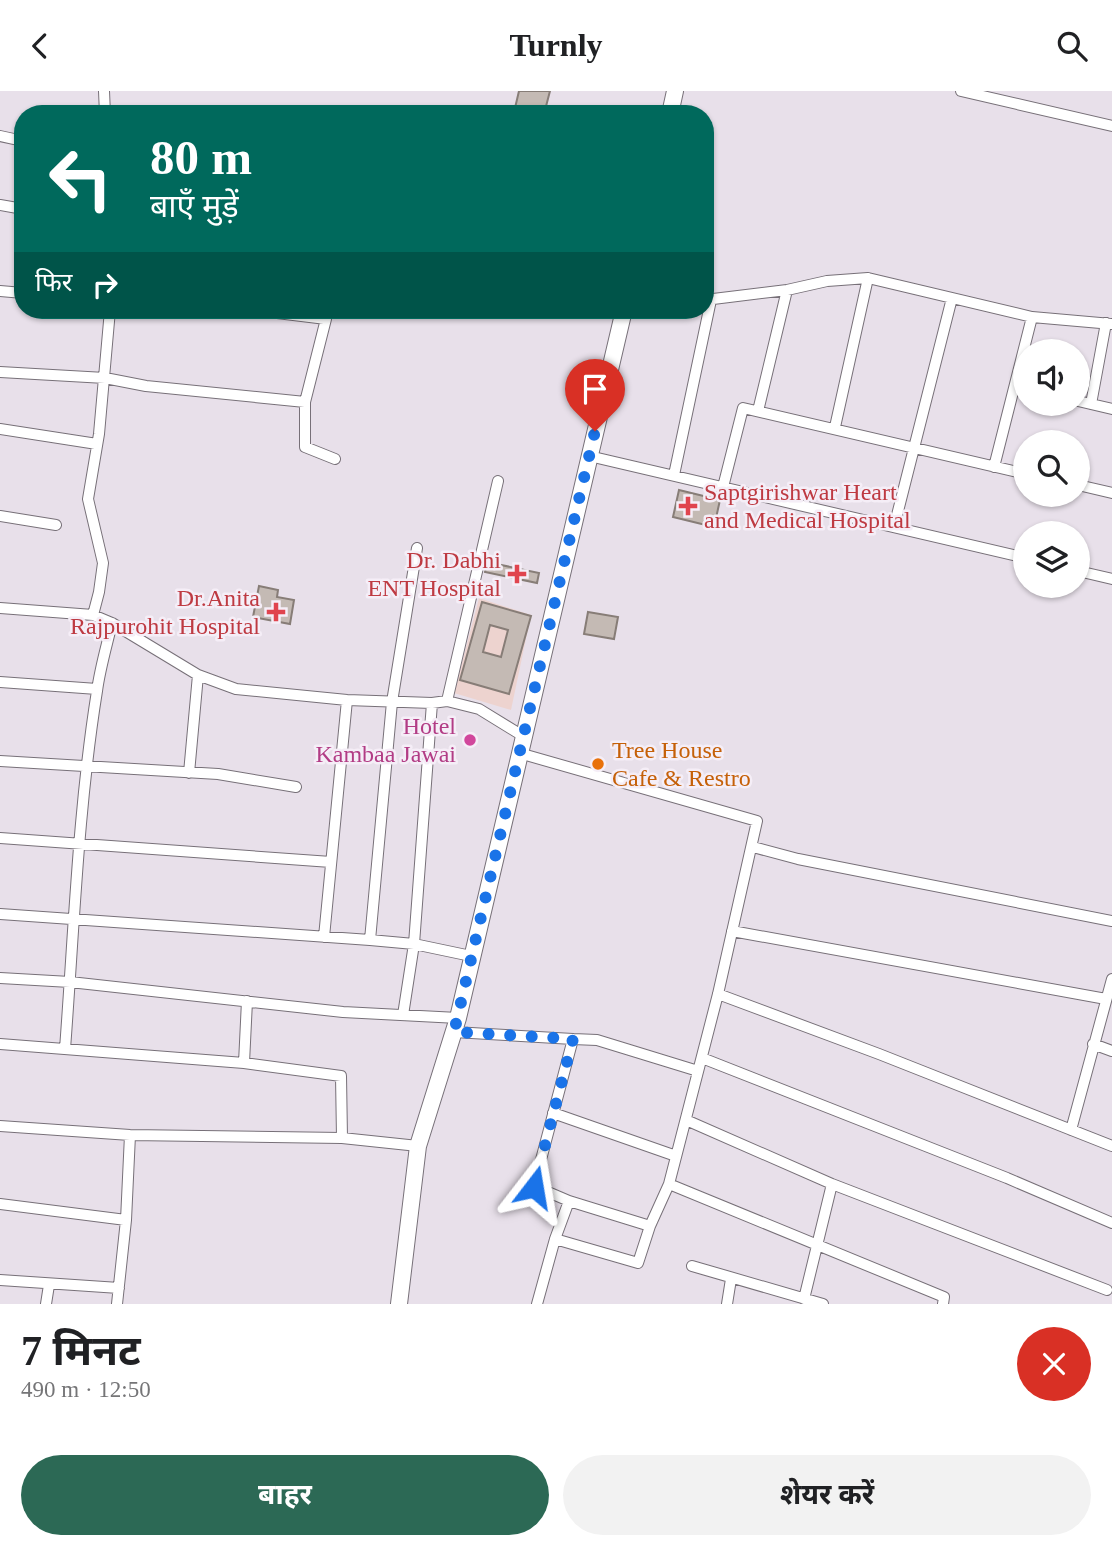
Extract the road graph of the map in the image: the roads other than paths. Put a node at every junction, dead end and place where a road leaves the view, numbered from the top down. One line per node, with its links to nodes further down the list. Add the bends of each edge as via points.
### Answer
1 (961, 91): 2 (street)
2 (1112, 125)
3 (868, 278): 4 (street); 5 (street); 21 (street)
4 (787, 290): 6 (street); 20 (street)
5 (952, 298): 7 (street); 24 (street)
6 (714, 299)
7 (1032, 317): 12 (street); 13 (street)
8 (109, 319): 15 (street)
9 (325, 319): 16 (street)
10 (622, 319): 25 (street)
11 (704, 319): 29 (street)
12 (1109, 324): 17 (street)
13 (1028, 339)
14 (0, 372): 15 (street)
15 (105, 378): 16 (street); 23 (street)
16 (305, 402): 26 (street, via 305,447)
17 (1091, 404): 18 (street)
18 (1112, 409)
19 (1013, 410): 27 (street)
20 (758, 411): 21 (street); 31 (street, via 743,408)
21 (835, 427): 24 (street)
22 (0, 429): 23 (street)
23 (97, 444): 42 (street, via 88,499 103,563)
24 (915, 448): 27 (street); 36 (street)
25 (589, 456): 29 (street); 51 (street)
26 (335, 459)
27 (994, 467): 28 (street)
28 (1013, 471)
29 (674, 475): 31 (street)
30 (498, 481): 48 (street)
31 (723, 487): 36 (street)
32 (1090, 488): 33 (street)
33 (1112, 493)
34 (0, 516): 35 (street)
35 (56, 525)
36 (894, 527): 38 (street)
37 (418, 548): 49 (street)
38 (1013, 555)
39 (1090, 574): 40 (street)
40 (1112, 579)
41 (0, 608): 42 (street)
42 (93, 615): 43 (street)
43 (112, 622): 44 (street); 46 (street)
44 (198, 675): 47 (street, via 236,689); 55 (street)
45 (0, 682): 46 (street)
46 (97, 689): 54 (street)
47 (347, 701): 49 (street); 60 (street)
48 (447, 701): 50 (street); 51 (street, via 479,709)
49 (392, 702): 50 (street); 66 (street)
50 (432, 703): 67 (street)
51 (523, 736): 52 (street)
52 (519, 753): 59 (street, via 757,821); 68 (street)
53 (0, 761): 54 (street)
54 (88, 768): 55 (street); 58 (street)
55 (189, 773): 56 (street)
56 (296, 787)
57 (0, 838): 58 (street)
58 (81, 843): 60 (street); 62 (street)
59 (753, 847): 63 (street); 64 (street)
60 (331, 863): 65 (street)
61 (0, 915): 62 (street)
62 (74, 918): 65 (street); 71 (street)
63 (1112, 921)
64 (732, 931): 72 (street); 73 (street)
65 (324, 937): 66 (street)
66 (370, 940): 67 (street)
67 (414, 944): 68 (street); 75 (street)
68 (471, 956): 76 (street)
69 (0, 978): 71 (street)
70 (1112, 979): 73 (street)
71 (70, 982): 74 (street); 80 (street)
72 (718, 994): 82 (street); 88 (street)
73 (1105, 999): 79 (street)
74 (247, 1001): 75 (street); 83 (street)
75 (403, 1015): 76 (street)
76 (456, 1025): 77 (street); 91 (street)
77 (573, 1039): 84 (street, via 597,1040); 85 (street)
78 (0, 1044): 80 (street)
79 (1093, 1044): 81 (street); 88 (street)
80 (65, 1049): 83 (street)
81 (1112, 1052)
82 (702, 1058): 84 (street); 99 (street)
83 (244, 1063): 90 (street, via 341,1076)
84 (698, 1071): 86 (street)
85 (553, 1113): 93 (street); 96 (street, via 534,1187)
86 (685, 1120): 93 (street); 95 (street)
87 (0, 1126): 89 (street)
88 (1072, 1130): 92 (street)
89 (130, 1135): 90 (street); 98 (street)
90 (342, 1138): 91 (street)
91 (418, 1146): 112 (street)
92 (1112, 1146)
93 (676, 1156): 94 (street)
94 (669, 1184): 100 (street); 102 (street)
95 (832, 1184): 102 (street); 108 (street)
96 (569, 1201): 100 (street); 101 (street)
97 (0, 1204): 98 (street)
98 (126, 1220): 107 (street)
99 (1112, 1223)
100 (650, 1226): 101 (street, via 638,1263)
101 (555, 1238): 113 (street)
102 (816, 1245): 109 (street); 116 (street, via 944,1297)
103 (692, 1266): 104 (street)
104 (731, 1279): 109 (street); 114 (street)
105 (0, 1280): 106 (street)
106 (49, 1285): 107 (street); 110 (street)
107 (118, 1288): 111 (street)
108 (1107, 1290)
109 (804, 1299): 115 (street)
110 (46, 1304)
111 (117, 1304)
112 (399, 1304)
113 (537, 1304)
114 (727, 1304)
115 (823, 1304)
116 (943, 1304)

